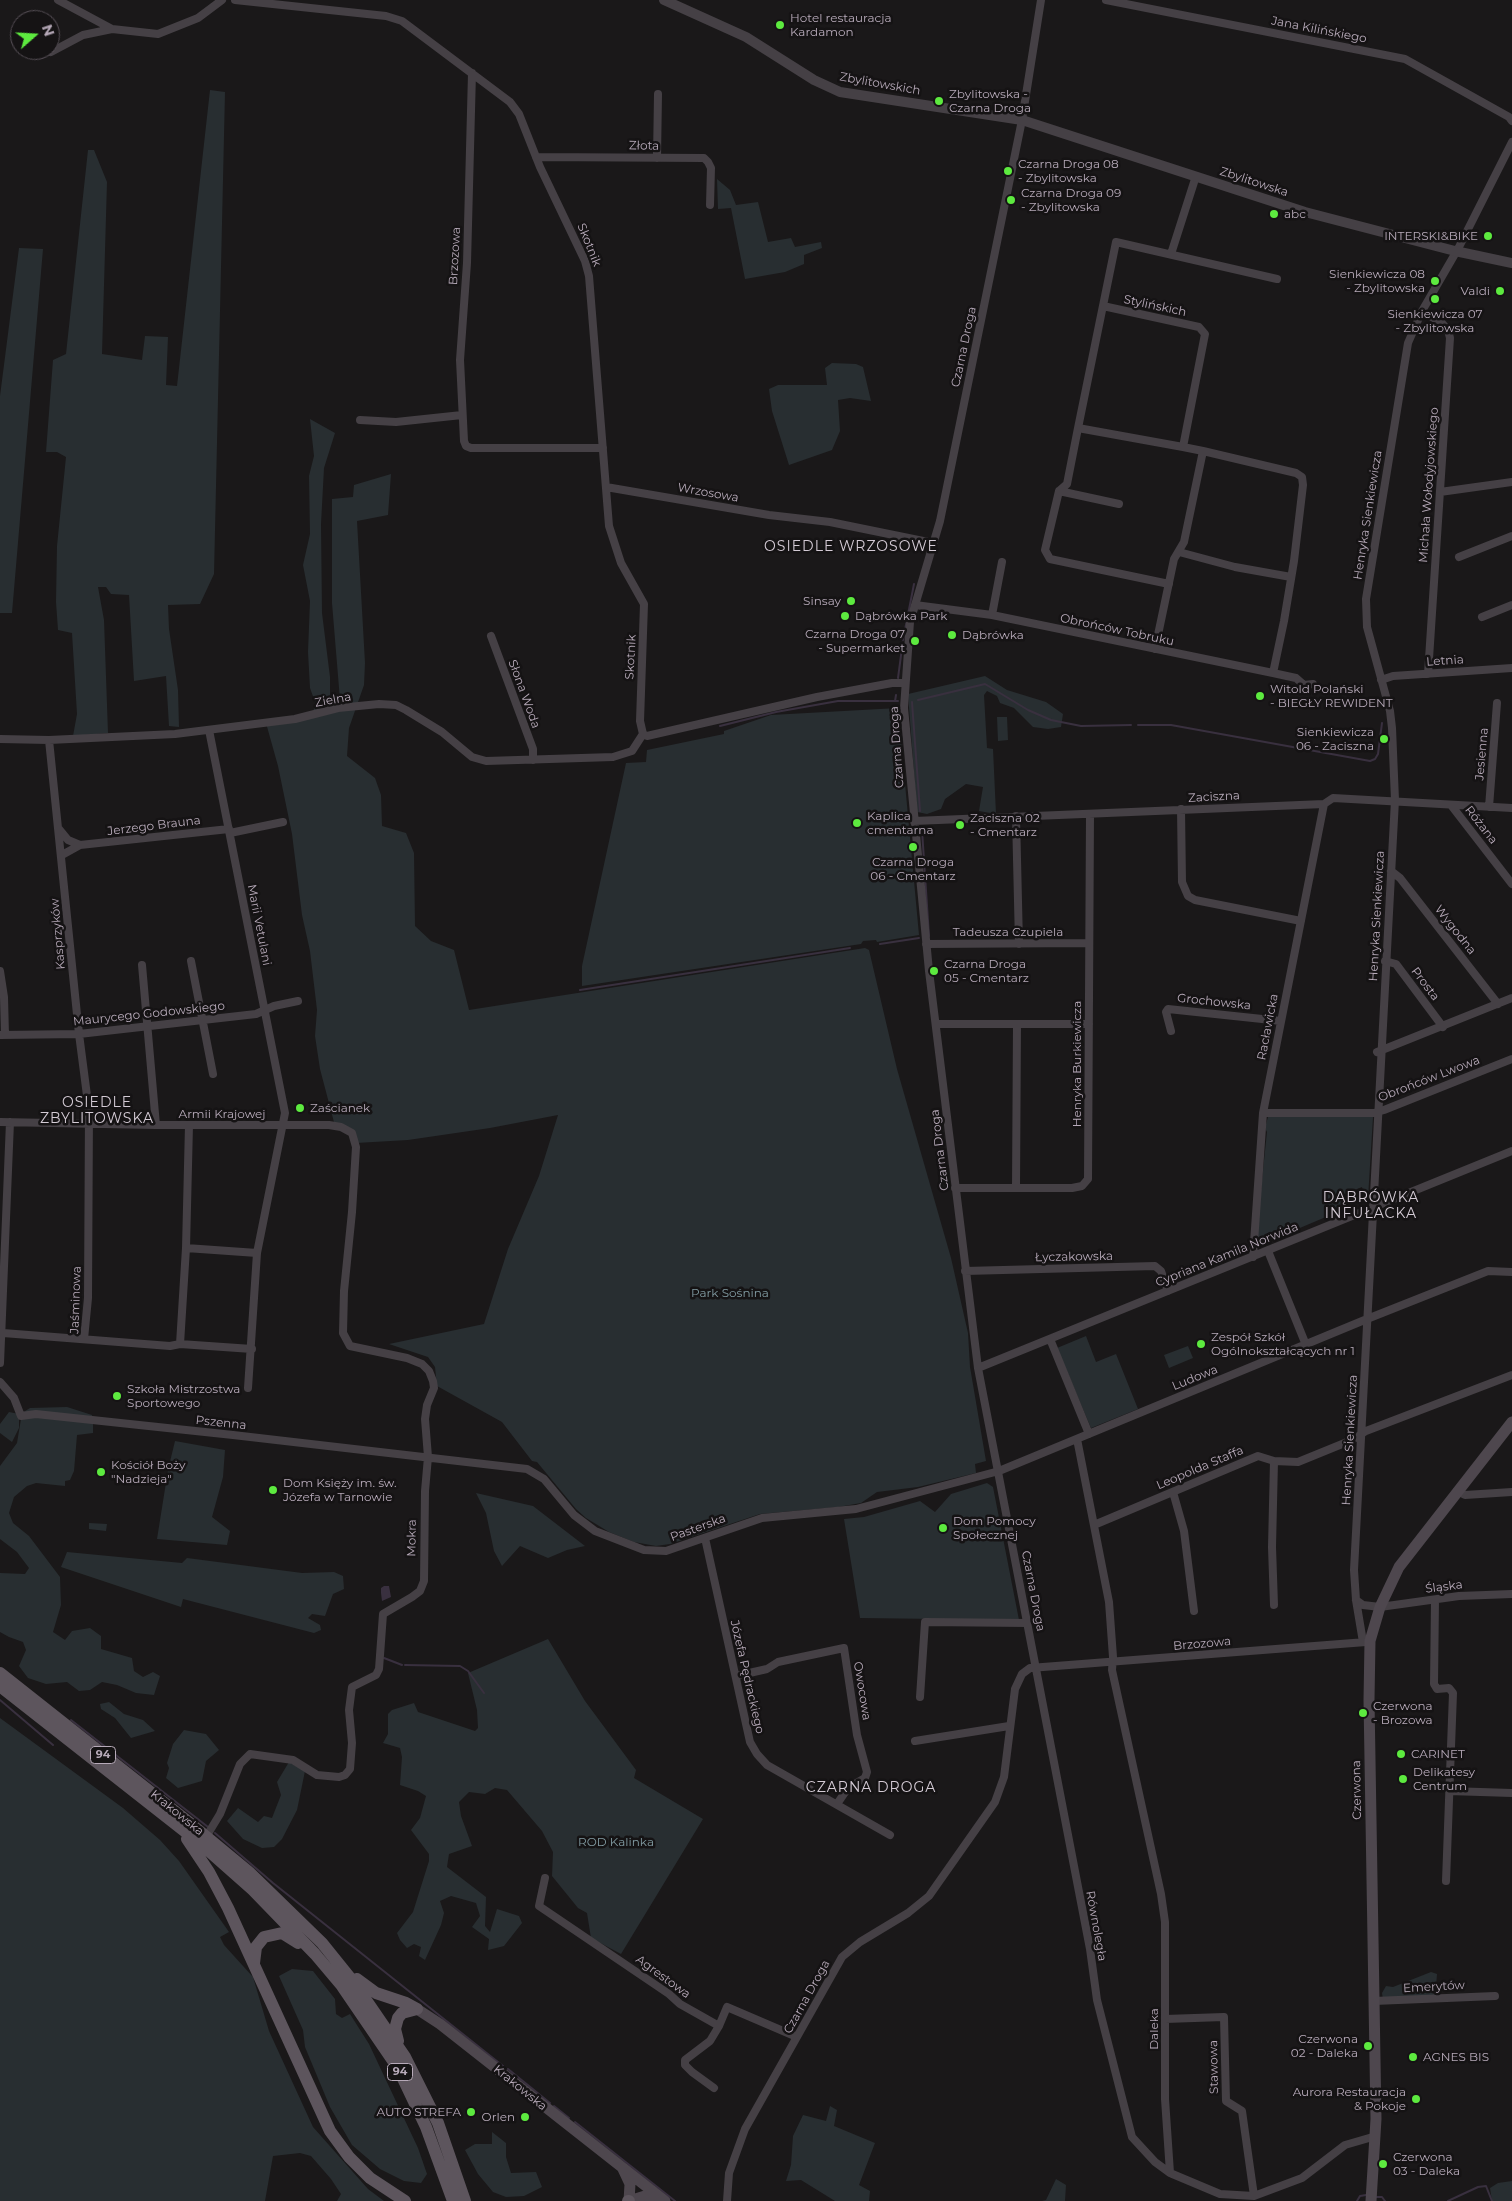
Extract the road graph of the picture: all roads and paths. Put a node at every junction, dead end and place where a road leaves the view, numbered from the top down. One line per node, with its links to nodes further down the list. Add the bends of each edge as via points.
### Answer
1 (58, 0): 7 (street)
2 (222, 0): 7 (street, via 198,18 165,33)
3 (235, 0): 9 (street, Skotnik, via 394,18)
4 (664, 0): 11 (street, Zbylitowskich, via 746,37 833,89)
5 (1041, 0): 11 (street, Czarna Droga)
6 (1106, 0): 12 (street, Jana Kilińskiego, via 1405,59)
7 (112, 29): 8 (street, via 84,35)
8 (60, 47)
9 (472, 73): 14 (street, Skotnik, via 510,102); 24 (street, Brzozowa, via 467,263 460,360)
10 (658, 94): 15 (street)
11 (1022, 120): 16 (street, Zbylitowska); 36 (street, Czarna Droga)
12 (1512, 121)
13 (1512, 142): 18 (street)
14 (536, 157): 15 (street, Złota); 27 (street, Skotnik, via 578,245 589,276)
15 (656, 158): 17 (street, Złota, via 704,158 711,168)
16 (1196, 176): 18 (street, Zbylitowska, via 1305,212); 19 (street)
17 (710, 205)
18 (1455, 251): 20 (street, Zbylitowska); 23 (street, Henryka Sienkiewicza)
19 (1171, 254): 21 (street); 22 (street, via 1116,242)
20 (1512, 263)
21 (1277, 279)
22 (1103, 306): 26 (street); 28 (street, Stylińskich, via 1203,330 1204,341)
23 (1422, 311): 33 (street, Michała Wołodyjowskiego, via 1442,323 1450,338); 51 (street, Henryka Sienkiewicza, via 1408,343 1366,598 1367,627)
24 (462, 414): 25 (street, via 396,422); 27 (street, Brzozowa, via 464,441 471,448)
25 (360, 420)
26 (1078, 428): 28 (street); 32 (street, via 1068,484)
27 (603, 448): 31 (street, Skotnik)
28 (1182, 448): 29 (street)
29 (1204, 451): 37 (street); 40 (street, via 1302,477)
30 (1512, 482): 33 (street)
31 (606, 487): 36 (street, Wrzosowa); 56 (street, Skotnik, via 612,541 644,604 640,721)
32 (1058, 491): 34 (street); 41 (street, via 1045,550 1050,559)
33 (1440, 492): 50 (street, Michała Wołodyjowskiego)
34 (1119, 504)
35 (1512, 536): 38 (street)
36 (933, 543): 42 (street, Czarna Droga)
37 (1179, 552): 40 (street); 41 (street)
38 (1459, 557)
39 (1002, 562): 44 (street)
40 (1291, 577): 49 (street)
41 (1168, 584): 47 (street)
42 (915, 605): 44 (street, Obrońców Tobruku); 52 (street, Czarna Droga, via 910,622)
43 (1512, 605): 45 (street)
44 (992, 615): 47 (street, Obrońców Tobruku)
45 (1482, 617)
46 (491, 636): 59 (street, Słona Woda, via 533,749)
47 (1155, 649): 49 (street, Obrońców Tobruku)
48 (1512, 668): 50 (street, Letnia)
49 (1273, 673): 53 (street, Obrońców Tobruku, via 1296,678 1304,685)
50 (1428, 674): 51 (street, Letnia)
51 (1381, 680): 60 (street, Henryka Sienkiewicza, via 1392,728)
52 (905, 683): 56 (street, via 817,697 646,736); 68 (street, Czarna Droga, via 904,708)
53 (1312, 684)
54 (1497, 703): 63 (street, Jesienna)
55 (210, 730): 58 (street, Zielna); 59 (street, Zielna, via 293,719 338,708 396,705 442,732 477,760); 71 (street, Marii Vetulani)
56 (643, 734): 59 (street, Zielna, via 632,751 613,757)
57 (0, 739): 58 (street, Zielna)
58 (49, 740): 70 (street, Kasprzyków)
59 (533, 760)
60 (1395, 800): 61 (street, Zaciszna, via 1333,798); 62 (street, Zaciszna); 74 (street, Henryka Sienkiewicza)
61 (1324, 804): 65 (street, Zaciszna); 76 (street, Racławicka)
62 (1450, 805): 63 (street, Zaciszna); 75 (street, Różana)
63 (1489, 807): 64 (street, Zaciszna)
64 (1512, 808)
65 (1181, 809): 66 (street, Zaciszna); 76 (street, via 1182,882 1188,896)
66 (1090, 814): 67 (street, Zaciszna); 77 (street, Henryka Burkiewicza)
67 (1016, 816): 68 (street, Zaciszna); 79 (street)
68 (914, 821): 78 (street, Czarna Droga)
69 (283, 822): 71 (street, Jerzego Brauna)
70 (58, 828): 72 (street, via 68,840); 73 (street, Kasprzyków)
71 (230, 831): 72 (street, Jerzego Brauna); 87 (street, Marii Vetulani)
72 (80, 845): 73 (street, Jerzego Brauna)
73 (62, 855): 96 (street, Kasprzyków)
74 (1391, 872): 81 (street, Henryka Sienkiewicza); 86 (street, Wygodna, via 1400,878)
75 (1512, 884)
76 (1301, 921): 89 (street, Racławicka)
77 (1089, 943): 79 (street, Tadeusza Czupiela); 92 (street, Henryka Burkiewicza)
78 (926, 944): 79 (street, Tadeusza Czupiela); 90 (street, Czarna Droga)
79 (1019, 944)
80 (191, 961): 88 (street)
81 (1385, 962): 94 (street, Prosta, via 1396,964); 98 (street, Henryka Sienkiewicza)
82 (142, 965): 93 (street)
83 (0, 971): 97 (street, via 4,997)
84 (1512, 998): 86 (street)
85 (298, 1001): 87 (street, Maurycego Godowskiego)
86 (1498, 1004): 94 (street)
87 (265, 1010): 88 (street, Maurycego Godowskiego, via 256,1014); 108 (street, Marii Vetulani, via 285,1113)
88 (201, 1019): 93 (street, Maurycego Godowskiego); 100 (street)
89 (1281, 1021): 95 (street, Grochowska, via 1168,1009); 102 (street, Racławicka)
90 (936, 1024): 91 (street); 111 (street, Czarna Droga)
91 (1017, 1024): 92 (street); 112 (street)
92 (1089, 1024): 112 (street, Henryka Burkiewicza, via 1088,1179 1082,1186 1072,1188)
93 (148, 1025): 96 (street, Maurycego Godowskiego); 106 (street)
94 (1443, 1027): 98 (street)
95 (1171, 1031)
96 (78, 1034): 97 (street, Maurycego Godowskiego); 105 (street, Kasprzyków)
97 (2, 1035)
98 (1379, 1052): 101 (street, Henryka Sienkiewicza)
99 (1512, 1059): 101 (street, Obrońców Lwowa)
100 (213, 1074)
101 (1378, 1112): 102 (street, Obrońców Lwowa); 113 (street, Henryka Sienkiewicza)
102 (1263, 1114): 117 (street, Racławicka)
103 (0, 1122): 104 (street, Armii Krajowej)
104 (10, 1122): 105 (street, Armii Krajowej); 122 (street)
105 (90, 1124): 106 (street, Armii Krajowej); 124 (street, Jaśminowa, via 88,1298)
106 (156, 1125): 107 (street, Armii Krajowej)
107 (189, 1125): 108 (street, Armii Krajowej); 114 (street)
108 (284, 1125): 109 (street, Armii Krajowej, via 329,1125); 116 (street, Marii Vetulani)
109 (352, 1132): 137 (street, Mokra, via 356,1147 343,1333 350,1346 407,1358 429,1371 434,1388 425,1419)
110 (1512, 1151): 113 (street, Cypriana Kamila Norwida)
111 (956, 1188): 112 (street, Henryka Burkiewicza); 118 (street, Czarna Droga)
112 (1016, 1188)
113 (1373, 1208): 115 (street, Cypriana Kamila Norwida); 121 (street, Henryka Sienkiewicza)
114 (186, 1248): 116 (street); 125 (street)
115 (1268, 1251): 117 (street, Cypriana Kamila Norwida); 126 (street)
116 (257, 1253): 127 (street, Marii Vetulani)
117 (1253, 1257): 120 (street, Cypriana Kamila Norwida)
118 (965, 1271): 120 (street, Łyczakowska, via 1154,1266 1161,1271); 129 (street, Czarna Droga)
119 (1512, 1272): 121 (street, Ludowa, via 1488,1271)
120 (1168, 1291): 123 (street, Cypriana Kamila Norwida)
121 (1367, 1319): 126 (street, Ludowa); 135 (street, Henryka Sienkiewicza)
122 (2, 1333): 124 (street); 128 (street)
123 (1050, 1339): 129 (street, Cypriana Kamila Norwida); 134 (street)
124 (84, 1340): 125 (street, Jaśminowa)
125 (180, 1344): 127 (street, Jaśminowa)
126 (1306, 1345): 134 (street, Ludowa)
127 (252, 1349): 132 (street, Marii Vetulani)
128 (0, 1363)
129 (978, 1368): 139 (street, Czarna Droga)
130 (1512, 1376): 135 (street, Leopolda Staffa)
131 (0, 1382): 137 (street, Pszenna, via 14,1398 22,1416 45,1415)
132 (248, 1388)
133 (1512, 1422): 141 (main road, Czerwona)
134 (1089, 1434): 136 (street, Ludowa)
135 (1361, 1435): 138 (street, Leopolda Staffa, via 1298,1462); 146 (street, Henryka Sienkiewicza, via 1354,1570)
136 (1077, 1439): 139 (street, Ludowa); 143 (street, Daleka)
137 (428, 1457): 144 (street, Pasterska, via 527,1469 544,1479 582,1523 644,1550 666,1552); 166 (street, Mokra, via 424,1581 420,1591 383,1614 379,1669 370,1679 352,1687 350,1769 339,1777 317,1775 293,1760 250,1754 240,1764 220,1814)
138 (1274, 1461): 140 (street, Leopolda Staffa, via 1258,1456); 148 (street)
139 (999, 1471): 144 (street, Pasterska, via 856,1509 762,1518); 151 (street, Czarna Droga)
140 (1173, 1492): 143 (street, Leopolda Staffa); 150 (street, via 1184,1531)
141 (1457, 1492): 142 (street, via 1465,1496); 149 (main road, Czerwona, via 1403,1562)
142 (1512, 1492)
143 (1094, 1524): 153 (street, Daleka, via 1109,1602)
144 (705, 1538): 156 (street, Józefa Pędrackiego)
145 (1512, 1594): 147 (street, Śląska)
146 (1356, 1600): 149 (street, via 1363,1605); 152 (street, Henryka Sienkiewicza)
147 (1435, 1600): 149 (street, Śląska); 161 (street, via 1434,1684 1436,1689 1449,1688 1453,1693)
148 (1274, 1605)
149 (1380, 1606): 152 (main road, Czerwona)
150 (1194, 1611)
151 (1028, 1624): 154 (street, Czarna Droga); 158 (street, via 925,1622)
152 (1366, 1642): 153 (street, Brzozowa); 173 (main road, Czerwona)
153 (1113, 1662): 154 (street, Brzozowa); 175 (street, Daleka, via 1133,1775 1161,1894 1165,1922)
154 (1036, 1666): 159 (street, Czarna Droga, via 1020,1678 1015,1689); 182 (street, Równoległa, via 1090,1948 1094,1987 1128,2126 1132,2137)
155 (0, 1673): 166 (main road, Krakowska / 94)
156 (736, 1676): 163 (street, Józefa Pędrackiego, via 750,1742 757,1754 767,1765); 163 (street, Owocowa, via 767,1669 786,1660 844,1648 857,1735 867,1772 865,1778 848,1788)
157 (0, 1686): 164 (main road, Krakowska / 94)
158 (920, 1697)
159 (1009, 1726): 160 (street); 177 (street, Czarna Droga, via 1004,1776 995,1802 929,1896 842,1957)
160 (915, 1741)
161 (1450, 1791): 162 (street); 168 (street)
162 (1512, 1793)
163 (837, 1804): 165 (street, Józefa Pędrackiego)
164 (161, 1812): 169 (main road, via 201,1858); 171 (main road, 94, via 253,1890)
165 (890, 1835)
166 (206, 1837): 170 (main road, Krakowska / 94, via 293,1914)
167 (545, 1878): 176 (street, Agrestowa, via 539,1906 680,2004)
168 (1446, 1881)
169 (254, 1966): 171 (main road, via 256,1947 260,1942 271,1934 282,1933 295,1940); 184 (main road, via 330,2131 359,2168)
170 (342, 1967): 174 (main road, via 370,1990); 178 (main road, 94)
171 (342, 1986): 185 (main road, 94, via 382,2042 412,2096 434,2145)
172 (1495, 1996): 173 (street, Emerytów)
173 (1374, 2001): 180 (main road, Czerwona)
174 (417, 2009): 178 (main road, via 402,2013 396,2022 398,2042); 181 (main road, Krakowska)
175 (1165, 2019): 182 (street, Daleka, via 1165,2099); 183 (street, Stawowa, via 1224,2017 1226,2101 1242,2111)
176 (719, 2026): 177 (street, via 727,2007); 179 (street, via 710,2041 685,2060 685,2066)
177 (797, 2037): 189 (street, Czarna Droga, via 735,2151)
178 (405, 2057): 186 (main road, 94, via 438,2123)
179 (714, 2088)
180 (1376, 2136): 183 (street, via 1345,2145 1302,2178); 190 (main road, Czerwona)
181 (626, 2171): 187 (main road, via 635,2180 636,2188); 188 (main road, Krakowska)
182 (1170, 2173): 183 (street, via 1220,2194)
183 (1254, 2196)
184 (405, 2201)
185 (453, 2201)
186 (465, 2201)
187 (629, 2201): 188 (main road, Krakowska, via 645,2196)
188 (665, 2201)
189 (726, 2201)
190 (1371, 2201)

